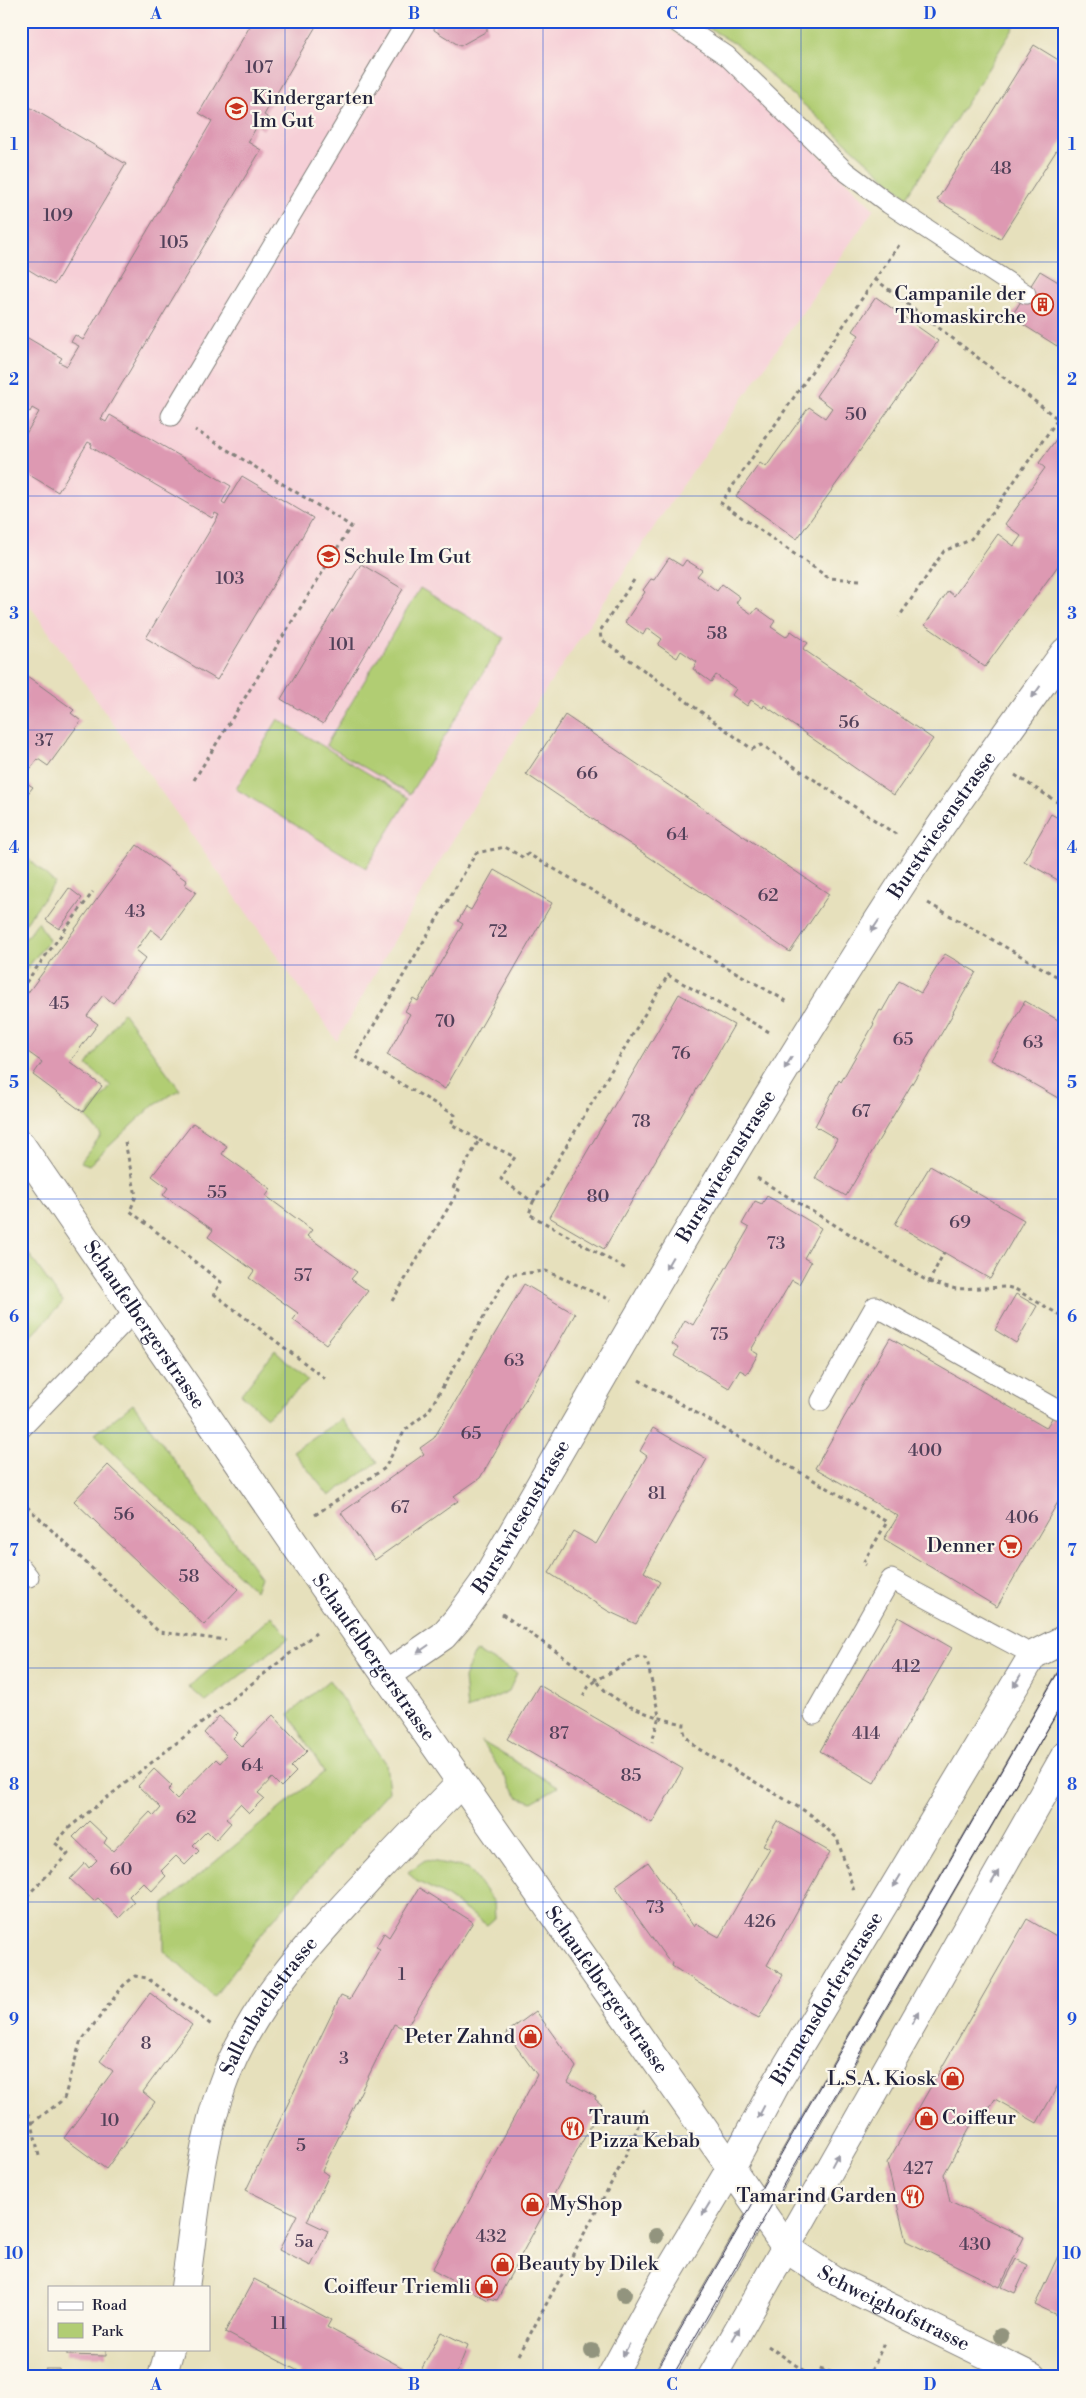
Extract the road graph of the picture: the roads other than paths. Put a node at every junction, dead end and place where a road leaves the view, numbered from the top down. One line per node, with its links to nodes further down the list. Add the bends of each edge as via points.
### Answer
1 (407, 21): 4 (lane)
2 (674, 21): 3 (lane, via 727,56 845,171)
3 (1026, 294)
4 (171, 416)
5 (1065, 652): 13 (street, Burstwiesenstrasse, one-way to 13, via 934,836 833,991 738,1144 483,1584 443,1636)
6 (21, 1146): 7 (street, Schaufelbergerstrasse)
7 (135, 1311): 10 (lane); 13 (street, Schaufelbergerstrasse)
8 (821, 1401): 9 (lane, via 875,1306)
9 (1057, 1409)
10 (21, 1429)
11 (1065, 1639): 12 (street)
12 (1033, 1655): 15 (lane, via 891,1579); 18 (street, Birmensdorferstrasse, one-way to 18, via 776,2084)
13 (386, 1675): 17 (street, Schaufelbergerstrasse)
14 (1065, 1680): 19 (lane)
15 (814, 1715)
16 (1065, 1756): 20 (street, one-way to 16, via 851,2129)
17 (461, 1783): 18 (street, Schaufelbergerstrasse); 21 (street, Sallenbachstrasse, via 314,1938 262,2007 240,2046 222,2086 204,2154)
18 (731, 2168): 19 (street, Schaufelbergerstrasse); 24 (street, Birmensdorferstrasse, one-way to 24)
19 (760, 2208): 20 (street, Schaufelbergerstrasse); 25 (lane)
20 (786, 2249): 26 (street, one-way to 20); 27 (street, Schweighofstrasse, via 832,2279)
21 (185, 2286)
22 (170, 2350): 23 (street)
23 (162, 2377)
24 (611, 2377)
25 (663, 2377)
26 (712, 2377)
27 (1032, 2377)

